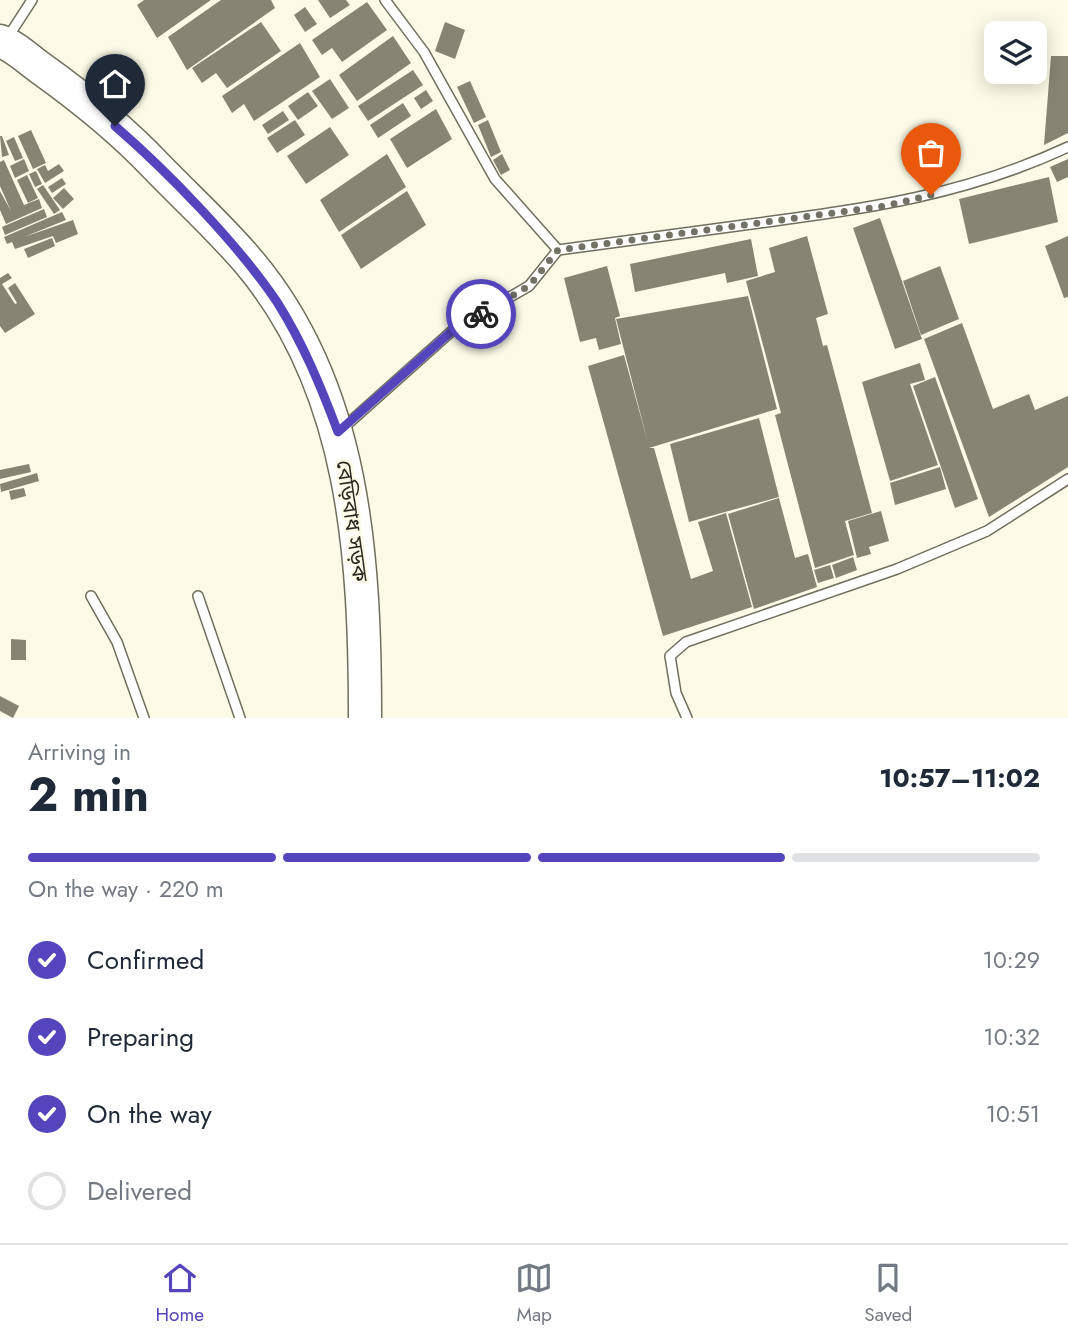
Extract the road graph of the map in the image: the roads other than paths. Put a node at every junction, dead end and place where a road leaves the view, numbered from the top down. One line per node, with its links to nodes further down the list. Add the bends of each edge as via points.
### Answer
1 (32, 0): 3 (lane)
2 (385, 0): 5 (lane, via 424,52 495,179)
3 (2, 42): 6 (highway, বেড়িবাধ সড়ক, via 73,91 135,144 249,262 305,352)
4 (1068, 147): 5 (lane, via 1029,165 885,206)
5 (558, 250): 6 (lane, via 529,286 453,330)
6 (338, 432): 12 (highway, বেড়িবাধ সড়ক, via 360,566)
7 (1068, 479): 13 (lane, via 976,536 897,569 685,642 670,656 676,693)
8 (91, 596): 10 (lane, via 117,642)
9 (198, 596): 11 (lane)
10 (144, 718)
11 (240, 718)
12 (365, 718)
13 (687, 718)

